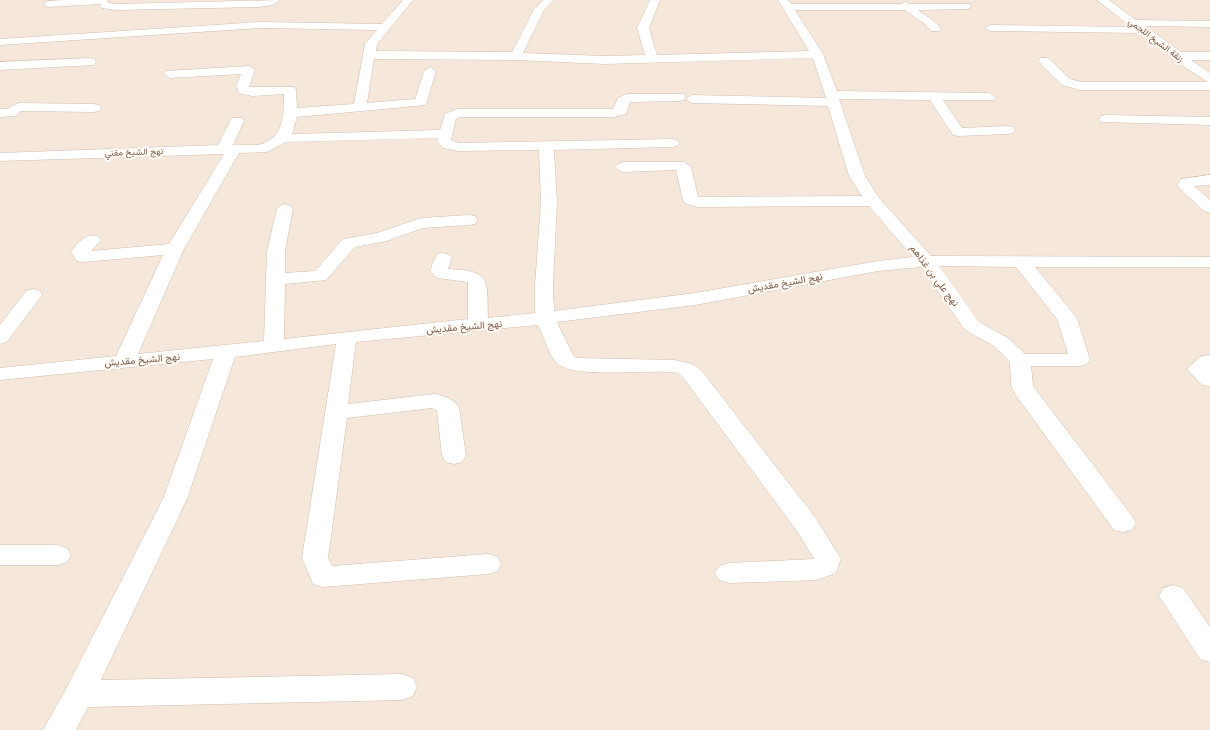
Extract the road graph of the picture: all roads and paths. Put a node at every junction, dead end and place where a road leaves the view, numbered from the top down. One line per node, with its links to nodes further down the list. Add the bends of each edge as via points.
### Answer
1 (275, 0): 6 (street, via 266,4)
2 (408, 0): 17 (street)
3 (549, 0): 24 (street, via 539,9)
4 (655, 0): 27 (street, via 643,28)
5 (1102, 0): 16 (street, زنقة الشيخ اللجمي)
6 (153, 3): 8 (street, via 106,6 103,1); 11 (street)
7 (903, 3): 9 (street); 10 (street); 12 (street)
8 (48, 4)
9 (786, 4): 22 (street, نهج علي بن غذاهم)
10 (966, 6)
11 (137, 16)
12 (923, 19): 13 (street); 19 (street)
13 (904, 20)
14 (1210, 24): 16 (street)
15 (125, 25): 20 (street)
16 (1138, 26): 18 (street); 25 (street, زنقة الشيخ اللجمي)
17 (386, 27): 20 (street, via 261,25); 23 (street, via 371,44)
18 (991, 28)
19 (935, 29)
20 (113, 34): 21 (street)
21 (0, 42)
22 (817, 54): 27 (street); 37 (street, نهج علي بن غذاهم)
23 (370, 55): 24 (street); 38 (street)
24 (516, 56): 27 (street)
25 (1176, 56): 26 (street); 33 (street, زنقة الشيخ اللجمي)
26 (1210, 56)
27 (652, 58)
28 (1044, 61): 34 (street, via 1066,82 1080,86)
29 (90, 62): 30 (street)
30 (0, 66)
31 (430, 70): 38 (street, via 421,102)
32 (170, 74): 41 (street, via 253,65 242,86 244,90 290,90)
33 (1210, 79)
34 (1210, 86)
35 (934, 96): 36 (street); 37 (street); 45 (street, via 958,132)
36 (989, 97)
37 (834, 98): 46 (street, via 627,98 623,101 621,111 614,114 461,112 450,117); 54 (street, نهج علي بن غذاهم, via 857,176)
38 (360, 107): 41 (street)
39 (94, 108): 40 (street, via 18,107 10,113)
40 (0, 113)
41 (291, 113): 47 (street)
42 (1106, 119): 44 (street)
43 (237, 121): 50 (street)
44 (1210, 121)
45 (1008, 130)
46 (445, 134): 47 (street); 49 (street, via 445,143 453,146)
47 (283, 138): 50 (street, نهج الشيخ مقني, via 267,148)
48 (672, 143): 49 (street)
49 (546, 144): 66 (street, via 549,202 544,286)
50 (229, 150): 51 (street, نهج الشيخ مقني); 59 (street)
51 (0, 157)
52 (623, 167): 54 (street, via 679,165 682,167 692,200 697,202)
53 (1210, 180): 55 (street, via 1187,182 1184,186)
54 (873, 200): 61 (street, نهج علي بن غذاهم)
55 (1210, 208)
56 (285, 209): 64 (street, via 276,251)
57 (469, 220): 64 (street, via 421,223 381,237 349,243 320,276)
58 (92, 240): 59 (street, via 80,252 84,257)
59 (175, 248): 72 (street)
60 (443, 258): 67 (street, via 439,270 443,274 475,278 478,284)
61 (926, 260): 62 (street, نهج الشيخ مقديش); 66 (street, نهج الشيخ مقديش, via 695,298); 73 (street, نهج علي بن غذاهم, via 972,326 1001,342)
62 (1021, 261): 63 (street, نهج الشيخ مقديش); 73 (street, via 1067,318 1080,360)
63 (1210, 262)
64 (275, 279): 70 (street)
65 (33, 295): 69 (street)
66 (545, 318): 67 (street, نهج الشيخ مقديش); 83 (street, via 564,358 570,363 685,368 693,375 806,524 828,559 826,566 817,570)
67 (478, 324): 68 (street, نهج الشيخ مقديش)
68 (347, 337): 70 (street, نهج الشيخ مقديش); 77 (street)
69 (0, 338)
70 (274, 345): 71 (street, نهج الشيخ مقديش)
71 (226, 352): 72 (street, نهج الشيخ مقديش); 87 (street, via 175,499)
72 (125, 360): 75 (street, نهج الشيخ مقديش)
73 (1020, 360): 79 (street, via 1022,386 1026,394)
74 (1210, 361): 76 (street, via 1198,369)
75 (4, 378)
76 (1210, 380)
77 (336, 412): 78 (street, via 435,401 448,407); 82 (street, via 315,558 323,577)
78 (454, 456)
79 (1124, 523)
80 (58, 555): 81 (street)
81 (0, 556)
82 (488, 564)
83 (729, 573)
84 (1173, 596): 85 (street)
85 (1210, 650)
86 (402, 687): 87 (street)
87 (79, 694): 88 (street)
88 (59, 730)

